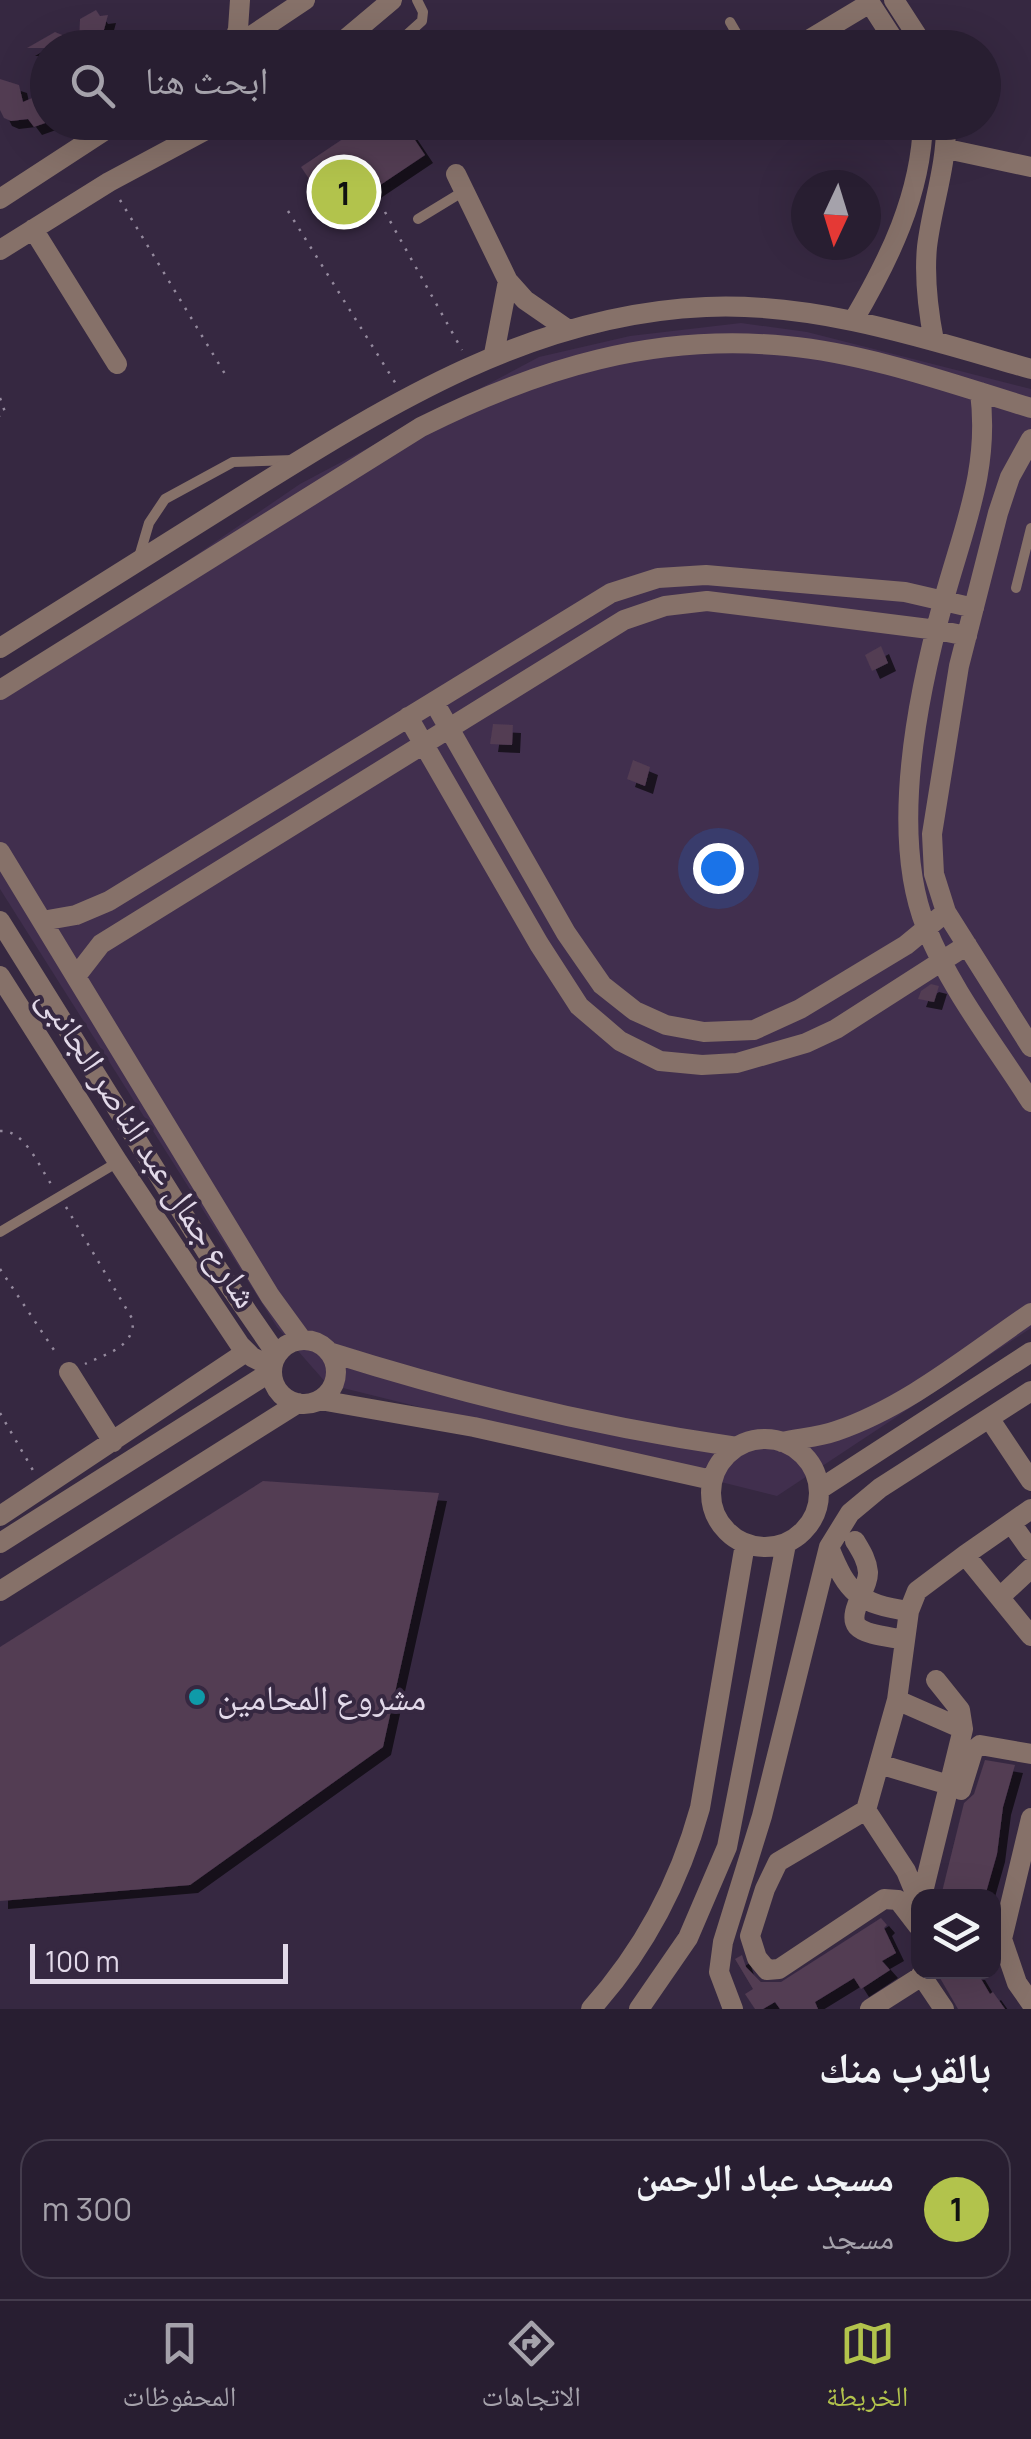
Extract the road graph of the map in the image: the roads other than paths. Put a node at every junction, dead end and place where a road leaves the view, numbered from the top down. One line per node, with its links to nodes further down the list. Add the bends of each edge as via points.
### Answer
1 (240, 0): 8 (street)
2 (305, 0): 9 (street)
3 (392, 0): 10 (street)
4 (417, 0): 11 (lane, via 422,21)
5 (894, 0): 15 (street)
6 (869, 2): 13 (street); 14 (street)
7 (730, 22): 12 (lane)
8 (236, 30)
9 (260, 30)
10 (356, 30)
11 (412, 30)
12 (735, 30)
13 (825, 30)
14 (887, 30)
15 (913, 30)
16 (90, 140): 23 (street)
17 (187, 140): 25 (street)
18 (920, 140): 28 (street, via 908,210)
19 (946, 140): 20 (street)
20 (946, 150): 21 (street); 30 (street, via 927,247)
21 (1031, 167)
22 (460, 182): 24 (lane); 27 (street)
23 (0, 199)
24 (418, 219)
25 (34, 230): 26 (street); 32 (street)
26 (0, 250)
27 (508, 281): 29 (street); 31 (street)
28 (853, 322): 29 (street, via 706,306); 30 (street)
29 (567, 330): 31 (street)
30 (934, 341): 33 (street)
31 (494, 354): 36 (street)
32 (117, 364)
33 (1031, 370)
34 (980, 392): 35 (street); 39 (street, via 790,346 707,342 630,350 470,402); 43 (street, via 980,475)
35 (1031, 408)
36 (337, 436): 38 (street); 39 (street)
37 (1031, 438): 44 (street, via 1004,495)
38 (300, 460): 41 (street); 41 (lane, via 233,462 165,499)
39 (354, 466): 48 (street)
40 (1031, 528): 42 (lane)
41 (138, 561): 47 (street)
42 (1016, 588)
43 (944, 599): 44 (street); 45 (street); 49 (street, via 706,575 658,578 611,593)
44 (974, 608): 46 (street)
45 (937, 630): 46 (street); 51 (street, via 750,605 665,606 586,641); 56 (street, via 908,810 912,880)
46 (967, 636): 54 (street, via 933,824 934,874)
47 (0, 648)
48 (0, 690)
49 (434, 702): 50 (street); 51 (street)
50 (408, 718): 52 (street); 55 (street, via 109,901)
51 (447, 729): 52 (street); 56 (street, via 602,984 666,1025 754,1030 800,1009)
52 (425, 746): 59 (street, via 579,1006 620,1040 660,1060 737,1064 806,1043); 61 (street, via 101,944)
53 (0, 852): 55 (street)
54 (946, 912): 56 (street); 58 (street)
55 (42, 921): 61 (street)
56 (926, 928): 59 (street)
57 (3, 933): 71 (street)
58 (967, 944): 59 (street); 62 (street)
59 (942, 962): 63 (street)
60 (0, 976): 64 (street, شارع جمال عبد الناصر الجانبى)
61 (77, 976): 67 (street)
62 (1031, 1047)
63 (1031, 1102)
64 (118, 1162): 65 (lane); 68 (street, شارع جمال عبد الناصر الجانبى)
65 (0, 1232)
66 (1031, 1313): 78 (street, via 874,1415 834,1432)
67 (302, 1340): 69 (street); 71 (street)
68 (246, 1352): 71 (street, شارع جمال عبد الناصر الجانبى); 77 (street, شارع جمال عبد الناصر الجانبى)
69 (329, 1352): 74 (street, via 336,1372); 79 (street, via 423,1382 627,1430)
70 (1031, 1352): 82 (street)
71 (274, 1364): 75 (street, via 279,1392); 87 (street)
72 (68, 1372): 77 (street)
73 (1031, 1391): 76 (street)
74 (320, 1400): 75 (street); 80 (street)
75 (298, 1404): 94 (street)
76 (989, 1418): 81 (street); 91 (street, via 880,1488 850,1514)
77 (113, 1442): 84 (street, شارع جمال عبد الناصر الجانبى)
78 (782, 1442): 79 (street, via 751,1440); 82 (street, via 808,1460)
79 (736, 1447): 80 (street)
80 (712, 1480): 88 (street, via 713,1512)
81 (1031, 1482)
82 (820, 1489): 89 (street, via 812,1522)
83 (1031, 1509): 85 (street)
84 (0, 1516)
85 (1011, 1523): 90 (street); 92 (street)
86 (855, 1541): 95 (street, via 868,1571)
87 (0, 1544)
88 (744, 1544): 89 (street); 118 (street, via 692,1836 651,1930)
89 (786, 1544): 119 (street, via 726,1847 688,1938)
90 (1029, 1545)
91 (830, 1546): 95 (street, via 842,1580); 120 (street, via 723,1942 719,1972)
92 (964, 1554): 96 (street); 97 (street, via 917,1590)
93 (1031, 1568): 96 (street)
94 (0, 1592)
95 (860, 1596): 97 (street); 99 (street, via 856,1625)
96 (1000, 1597): 98 (street)
97 (909, 1612): 99 (street)
98 (1031, 1636)
99 (905, 1640): 101 (street)
100 (936, 1680): 102 (street, via 960,1710)
101 (897, 1700): 102 (street); 104 (street)
102 (963, 1729): 105 (street)
103 (1031, 1754): 108 (street, via 987,1744 973,1751)
104 (879, 1764): 105 (street); 106 (street)
105 (950, 1785): 110 (street)
106 (866, 1810): 109 (street); 111 (street, via 778,1862 750,1936 757,1958 767,1970 779,1968 884,1898 898,1900)
107 (1031, 1818): 112 (street)
108 (952, 1822)
109 (915, 1889)
110 (923, 1889)
111 (911, 1917)
112 (1001, 1930)
113 (1001, 1948): 117 (street)
114 (916, 1979): 121 (street)
115 (922, 1979): 122 (street)
116 (923, 1979): 123 (street)
117 (1031, 2003)
118 (591, 2009)
119 (639, 2009)
120 (732, 2009)
121 (870, 2009)
122 (932, 2009)
123 (944, 2009)

